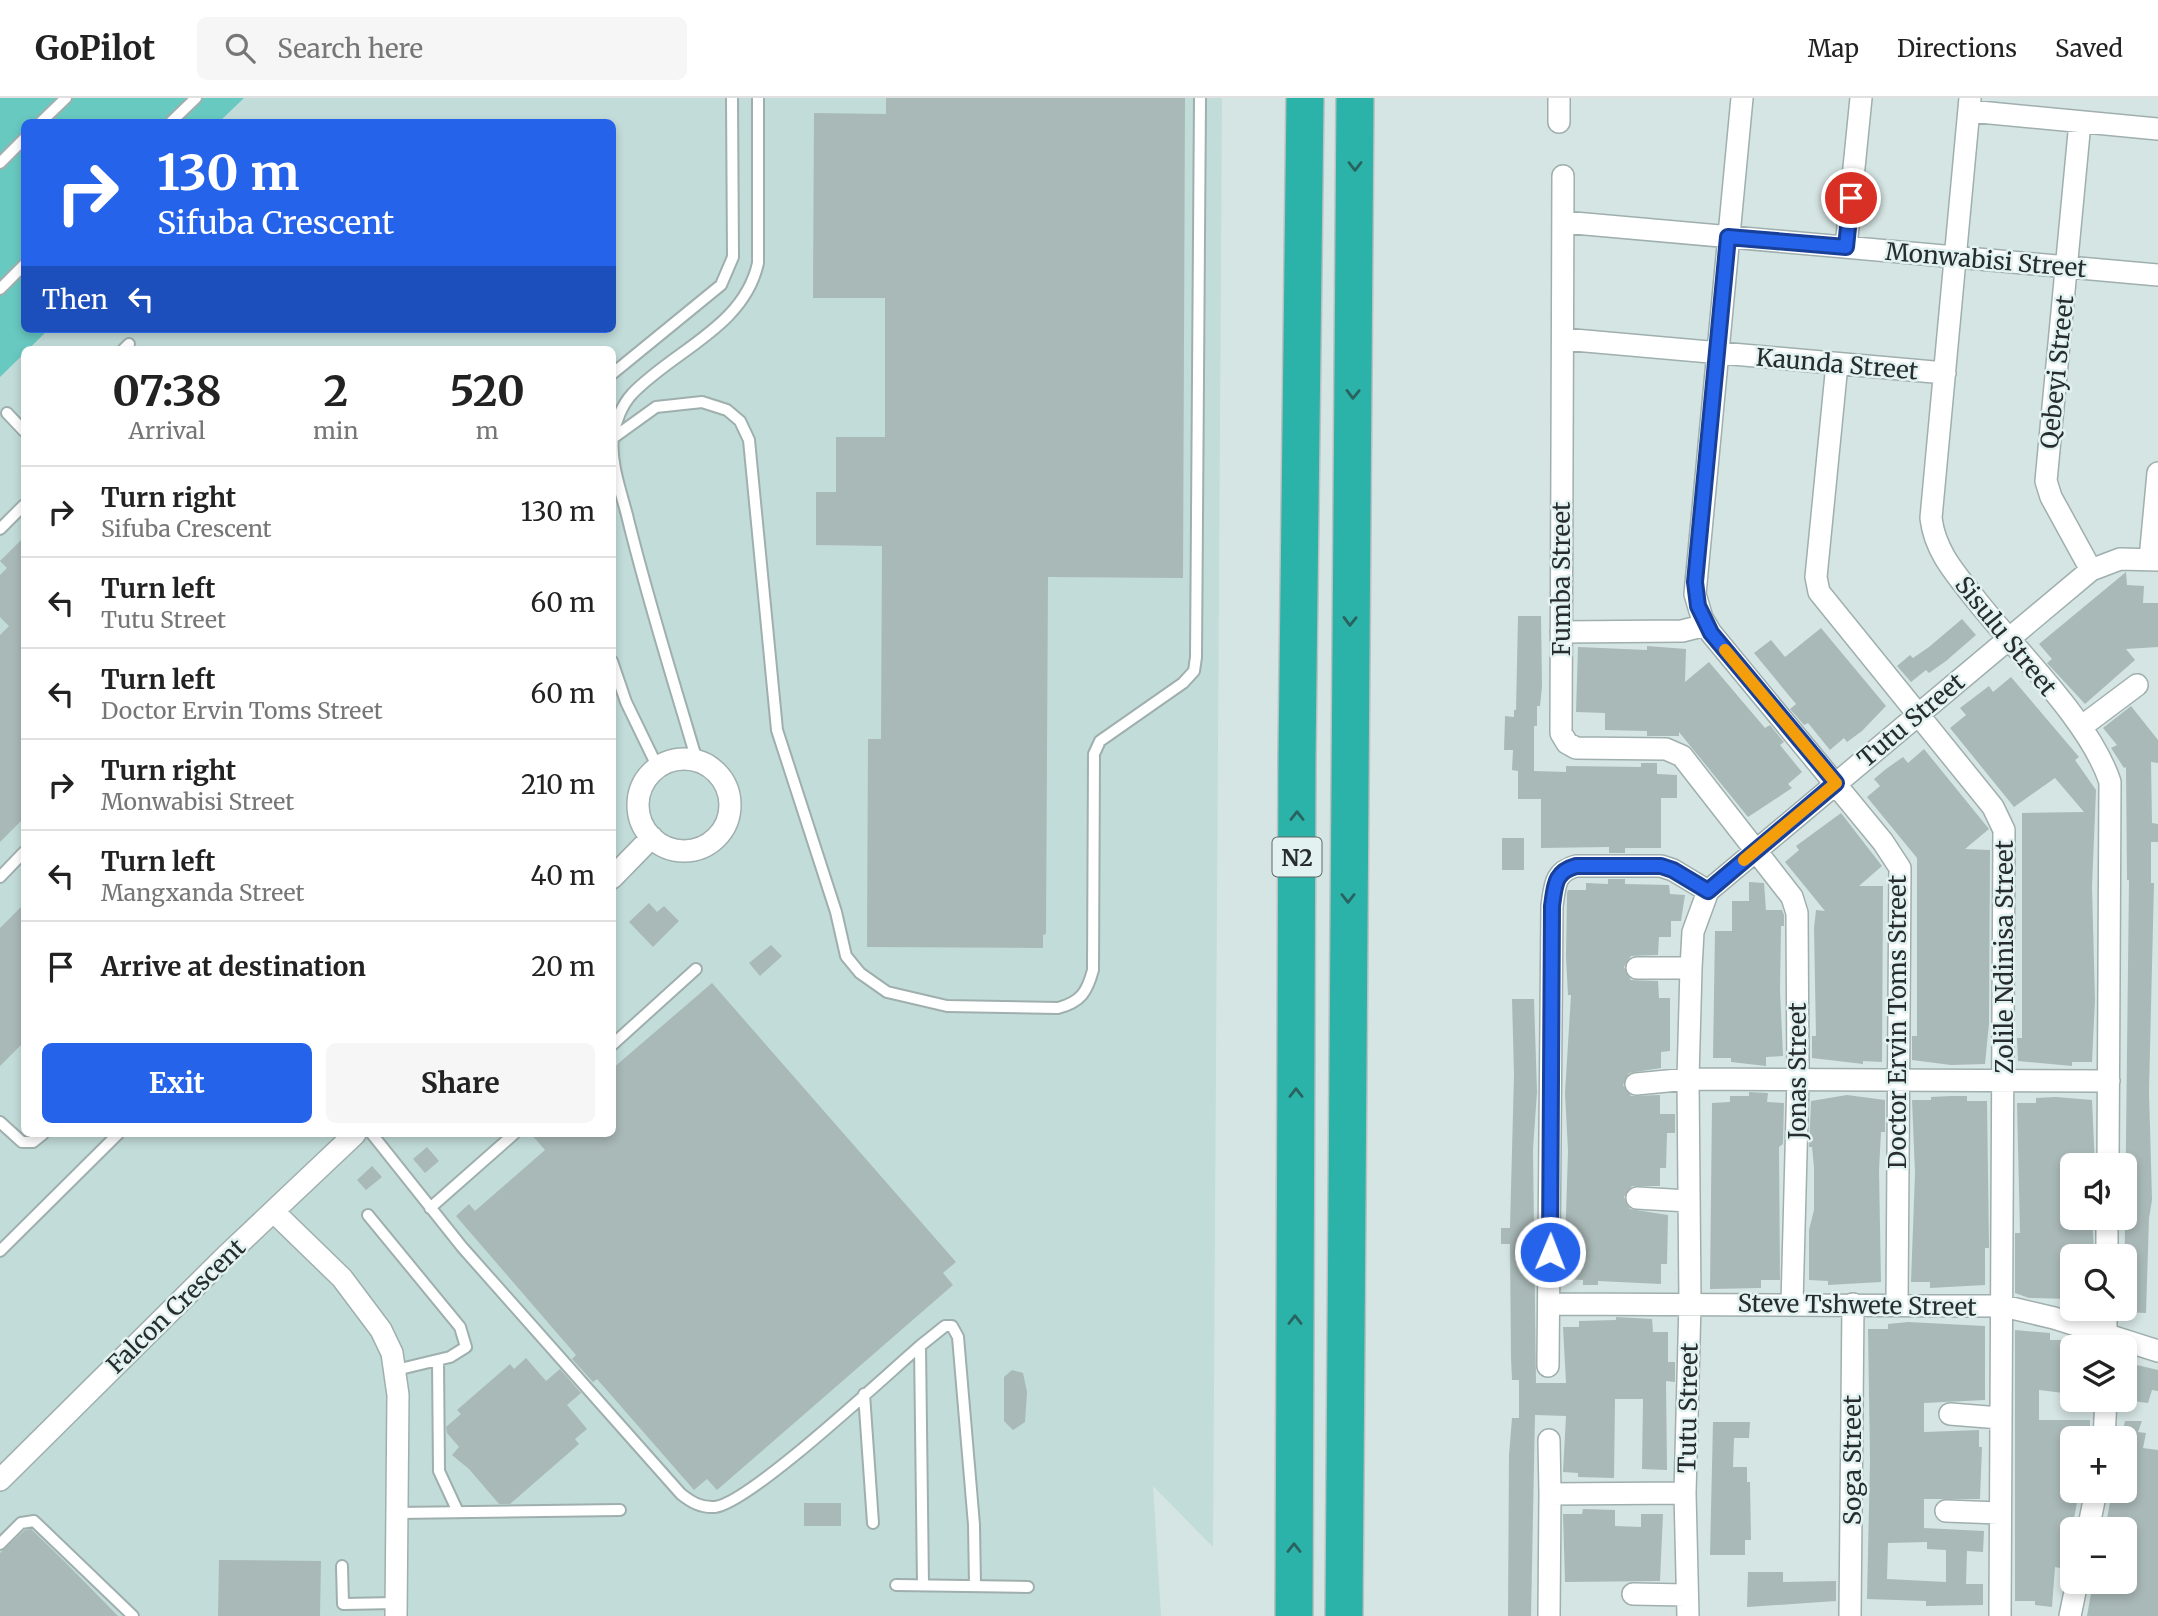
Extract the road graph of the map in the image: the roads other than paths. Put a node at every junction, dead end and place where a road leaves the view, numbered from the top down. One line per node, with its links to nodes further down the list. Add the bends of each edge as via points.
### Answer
1 (66, 98): 12 (lane)
2 (196, 98): 13 (lane)
3 (732, 98): 31 (lane, via 733,257 729,273 721,285)
4 (758, 98): 34 (lane, via 758,263 753,284 721,323 632,394)
5 (1199, 98): 36 (lane, via 1194,671 1184,683 1100,741 1094,754 1093,970 1087,991 1075,1004 1058,1008 947,1006 887,992 860,973 846,956 777,730 749,440 740,421 727,410 702,402 656,407)
6 (1305, 98): 120 (highway, N2, one-way to 6)
7 (1355, 98): 121 (highway, N2, one-way to 121)
8 (1559, 98): 15 (street)
9 (1742, 98): 21 (street, Doctor Ervin Toms Street)
10 (1861, 98): 22 (street)
11 (1970, 105): 14 (street); 23 (street, Sisulu Street)
12 (44, 119)
13 (174, 119)
14 (2080, 121): 16 (street); 24 (street, Qebeyi Street)
15 (1559, 122)
16 (2158, 129)
17 (21, 142): 18 (lane)
18 (0, 163)
19 (1563, 176): 20 (street, Fumba Street)
20 (1563, 222): 21 (street, Monwabisi Street); 28 (street, Fumba Street)
21 (1728, 237): 22 (street, Monwabisi Street); 29 (street, Doctor Ervin Toms Street)
22 (1846, 247): 23 (street, Monwabisi Street)
23 (1955, 257): 24 (street, Monwabisi Street); 32 (street, Sisulu Street)
24 (2067, 267): 26 (street, Monwabisi Street); 42 (street, Qebeyi Street, via 2046,481)
25 (21, 268): 27 (lane)
26 (2158, 275)
27 (0, 289)
28 (1563, 339): 29 (street, Kaunda Street); 44 (street, Fumba Street)
29 (1717, 353): 30 (street, Kaunda Street); 43 (street, Doctor Ervin Toms Street, via 1695,582)
30 (1837, 364): 32 (street, Kaunda Street); 48 (street, Zolile Ndinisa Street, via 1816,585 1826,605)
31 (616, 371)
32 (1945, 373): 45 (street, Sisulu Street, via 1933,531 1942,556)
33 (8, 414): 35 (lane)
34 (616, 426)
35 (21, 428)
36 (616, 436)
37 (616, 466): 50 (lane)
38 (2158, 473): 41 (street)
39 (21, 508): 40 (lane)
40 (0, 529)
41 (2154, 560): 42 (street, Tutu Street, via 2120,559)
42 (2091, 570): 45 (street, Tutu Street)
43 (1706, 625): 44 (street, via 1682,631); 52 (street, Doctor Ervin Toms Street)
44 (1561, 632): 54 (street, Fumba Street, via 1560,728 1567,743 1581,748 1676,752)
45 (2007, 639): 48 (street, Tutu Street); 49 (street, Sisulu Street)
46 (616, 673): 51 (lane)
47 (2137, 685): 49 (street)
48 (1917, 715): 52 (street, Tutu Street); 66 (street, Zolile Ndinisa Street, via 1993,807 2004,830)
49 (2081, 727): 67 (street, Sisulu Street, via 2103,761 2111,796)
50 (697, 761): 51 (street, via 681,759); 53 (street, via 722,779 729,794 726,825 717,838 691,851 663,846)
51 (658, 768): 53 (street, via 643,784 639,797 641,819)
52 (1836, 783): 54 (street, Tutu Street); 64 (street, Doctor Ervin Toms Street, via 1900,868)
53 (652, 837): 56 (street)
54 (1758, 849): 58 (street, Tutu Street); 63 (street, Jonas Street, via 1786,888 1797,913)
55 (21, 855): 57 (lane)
56 (616, 874)
57 (0, 877)
58 (1708, 891): 60 (street, Tutu Street, via 1693,932); 83 (street, via 1673,870 1647,864 1576,866 1566,868 1556,879 1552,906)
59 (1637, 968): 60 (street)
60 (1691, 968): 65 (street, Tutu Street)
61 (696, 969): 62 (lane)
62 (616, 1041)
63 (1798, 1078): 64 (street); 65 (street); 84 (street, Jonas Street)
64 (1898, 1078): 66 (street); 86 (street, Doctor Ervin Toms Street)
65 (1688, 1079): 68 (street); 77 (street, Tutu Street)
66 (2003, 1081): 67 (street); 87 (street, Zolile Ndinisa Street)
67 (2109, 1081): 75 (street, Sisulu Street)
68 (1636, 1084)
69 (0, 1122): 70 (lane, via 22,1142)
70 (39, 1137)
71 (115, 1137): 81 (lane)
72 (352, 1137): 79 (street, Falcon Crescent)
73 (374, 1137): 78 (lane)
74 (511, 1137): 78 (lane)
75 (2108, 1153)
76 (1637, 1198): 77 (street)
77 (1688, 1201): 82 (street, Tutu Street)
78 (430, 1208): 95 (lane, via 672,1484 695,1504 724,1505 745,1493)
79 (274, 1212): 94 (street, via 342,1278 381,1330); 99 (street, Falcon Crescent)
80 (368, 1215): 92 (lane, via 464,1337 463,1350)
81 (0, 1251)
82 (1690, 1303): 83 (street, Steve Tshwete Street); 84 (street, Steve Tshwete Street); 100 (street, Tutu Street)
83 (1549, 1304): 93 (street)
84 (1791, 1304): 85 (street, Steve Tshwete Street)
85 (1853, 1304): 86 (street, Steve Tshwete Street); 123 (street, Soga Street)
86 (1897, 1304): 87 (street, Steve Tshwete Street)
87 (2003, 1306): 88 (street, Steve Tshwete Street, via 2054,1318); 97 (street, Zolile Ndinisa Street)
88 (2091, 1335)
89 (920, 1346): 95 (lane); 111 (lane); 112 (lane, via 945,1326 956,1332)
90 (2137, 1347): 91 (street, Steve Tshwete Street)
91 (2158, 1351)
92 (438, 1360): 94 (lane); 104 (lane, via 439,1471)
93 (1548, 1366)
94 (396, 1370): 105 (street)
95 (864, 1394): 107 (lane)
96 (1950, 1414): 97 (street)
97 (2000, 1418): 106 (street, Zolile Ndinisa Street)
98 (1549, 1440): 101 (street)
99 (0, 1480)
100 (1685, 1493): 101 (street); 116 (street, Tutu Street)
101 (1550, 1494): 122 (street)
102 (620, 1510): 104 (lane)
103 (1946, 1511): 106 (street)
104 (458, 1512): 105 (lane)
105 (397, 1513): 117 (street)
106 (1999, 1513): 124 (street, Zolile Ndinisa Street)
107 (873, 1523)
108 (0, 1544): 119 (lane, via 20,1524 34,1521)
109 (342, 1566): 118 (lane)
110 (896, 1585): 111 (lane)
111 (923, 1585): 112 (lane)
112 (975, 1585): 113 (lane)
113 (1028, 1587)
114 (1633, 1594): 116 (street)
115 (2075, 1594): 125 (street)
116 (1687, 1606)
117 (396, 1609): 118 (lane)
118 (343, 1610)
119 (133, 1616)
120 (1294, 1616)
121 (1344, 1616)
122 (1549, 1616)
123 (1850, 1616)
124 (2000, 1616)
125 (2070, 1616)

